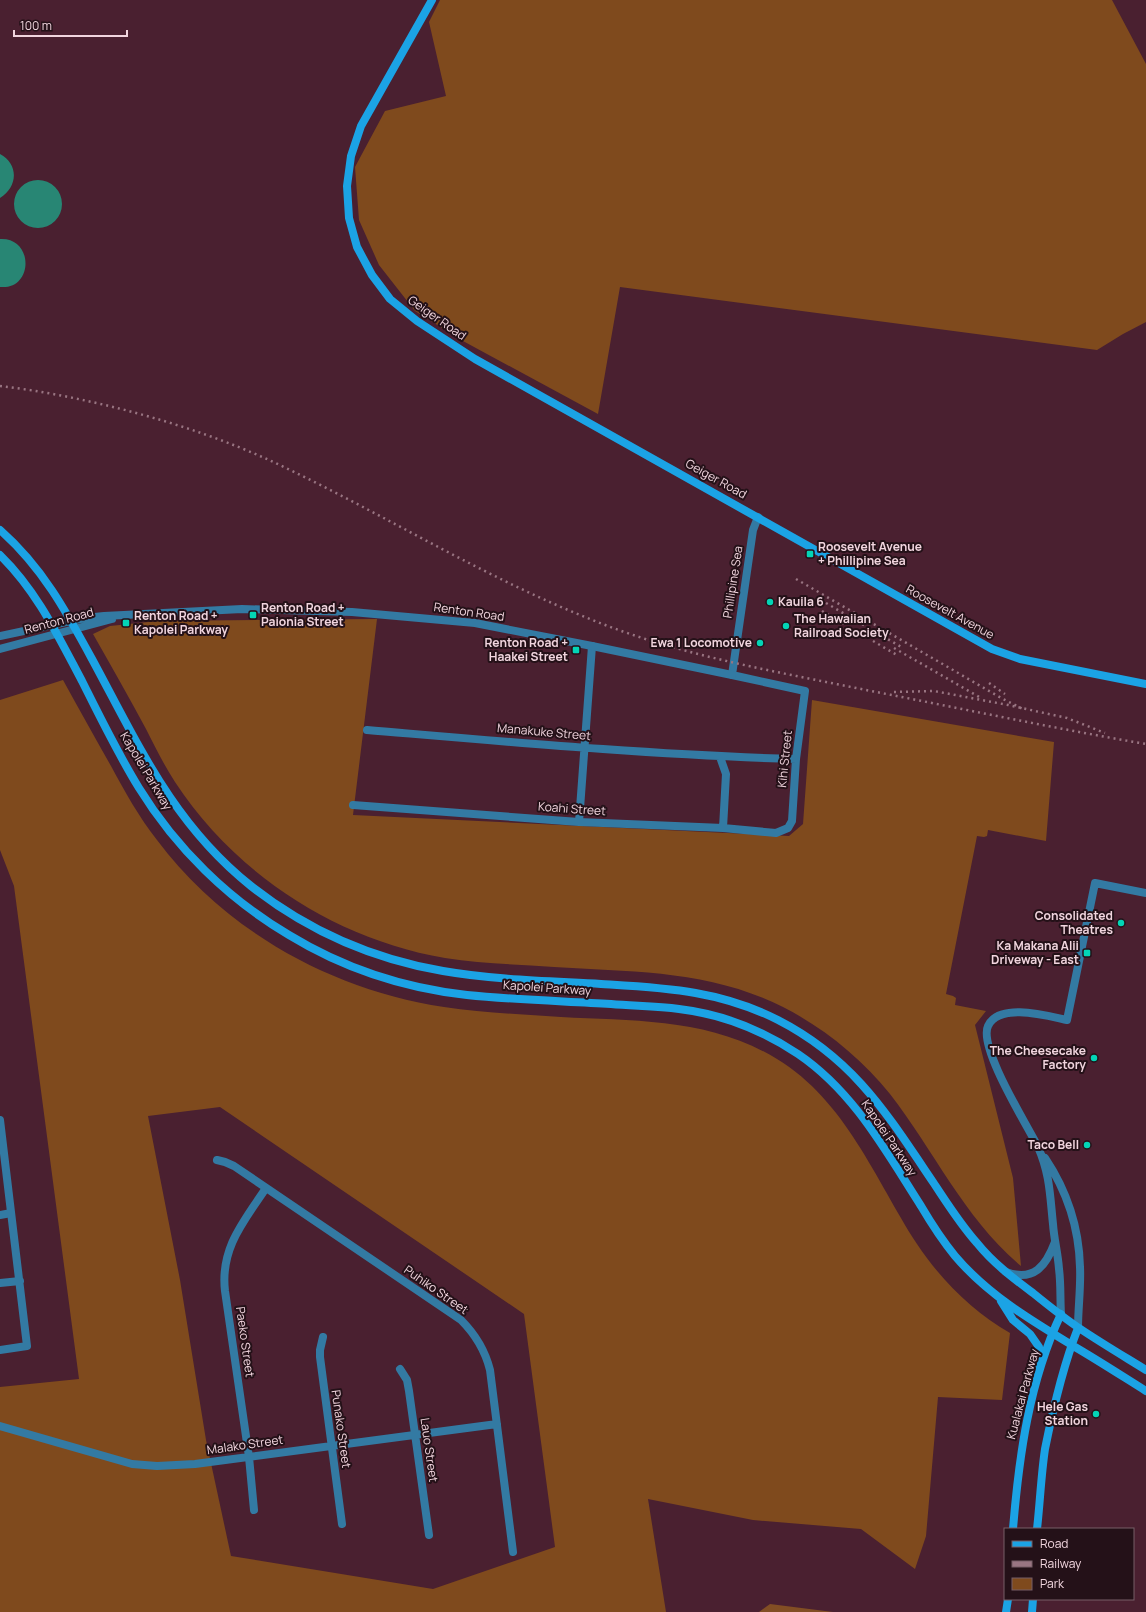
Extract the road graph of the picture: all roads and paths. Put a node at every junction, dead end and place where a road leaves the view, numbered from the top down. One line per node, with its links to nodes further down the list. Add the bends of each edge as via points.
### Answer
1 (432, 0): 2 (main road, Geiger Road, via 361,126 351,156 347,186 349,218 357,247 372,275 390,299 417,321 476,359)
2 (758, 517): 13 (street, Phillipine Sea, via 753,530); 14 (main road, Roosevelt Avenue, via 996,651 1020,659)
3 (0, 530): 6 (main road, Kapolei Parkway, via 32,562)
4 (0, 555): 7 (main road, Kapolei Parkway, via 29,588)
5 (124, 615): 6 (street, Renton Road); 8 (street, Renton Road); 11 (street, Renton Road, via 242,609 352,612 475,623)
6 (71, 621): 7 (street, Renton Road); 8 (main road, Kapolei Parkway)
7 (52, 625): 9 (main road, Kapolei Parkway); 10 (street, Renton Road)
8 (76, 630): 9 (street, Renton Road); 33 (main road, Kapolei Parkway, via 143,755 176,808 202,840 232,869 281,907 318,929 359,948 423,968 467,975 681,990 732,1001 780,1021 825,1050 865,1087 965,1229)
9 (57, 635): 12 (street, Renton Road); 36 (main road, Kapolei Parkway, via 126,766 152,808 202,869 257,915 324,954 363,971 417,986 486,997 677,1009 724,1019 769,1037 812,1065 849,1099 870,1126 943,1241 974,1276)
10 (0, 636)
11 (592, 646): 13 (street, Renton Road); 17 (street)
12 (0, 649)
13 (732, 675): 15 (street, Renton Road)
14 (1146, 684)
15 (805, 691): 19 (street, Kihi Street)
16 (366, 730): 17 (street, Manakuke Street)
17 (584, 748): 18 (street, Manakuke Street); 21 (street)
18 (720, 757): 19 (street, Manakuke Street); 22 (street, via 726,774)
19 (796, 759): 23 (street, Kihi Street, via 792,821)
20 (353, 805): 21 (street, Koahi Street)
21 (579, 822): 22 (street, Koahi Street)
22 (723, 828): 23 (street, Koahi Street, via 776,833)
23 (788, 828)
24 (1146, 893): 27 (street, via 1095,883 1067,1020 1036,1014 1006,1013 994,1018 988,1026 988,1042 996,1067)
25 (0, 1120): 26 (street)
26 (2, 1148): 30 (street)
27 (1038, 1149): 32 (street, via 1050,1189); 38 (street, via 1062,1188 1074,1225 1080,1267)
28 (217, 1160): 29 (street, Puhiko Street, via 234,1166)
29 (266, 1188): 47 (street, Puhiko Street, via 468,1327 480,1343 488,1361); 51 (street, Paeko Street, via 235,1236 226,1258 224,1274)
30 (11, 1213): 31 (street); 34 (street)
31 (0, 1214)
32 (1055, 1242): 33 (street, via 1047,1260 1037,1271 1021,1275); 37 (street)
33 (1006, 1272): 37 (main road, Kapolei Parkway)
34 (20, 1281): 35 (street); 42 (street, via 27,1346)
35 (0, 1284)
36 (999, 1297): 39 (main road, Kapolei Parkway); 45 (main road, via 1013,1320 1030,1334 1039,1347)
37 (1061, 1314): 38 (main road, Kapolei Parkway); 39 (main road, Kualakai Parkway)
38 (1078, 1328): 41 (main road); 44 (main road, Kapolei Parkway)
39 (1051, 1334): 41 (main road, Kapolei Parkway); 45 (main road, Kualakai Parkway)
40 (323, 1337): 50 (street, Punako Street, via 320,1357)
41 (1072, 1345): 46 (main road, Kapolei Parkway); 55 (main road, via 1045,1450)
42 (0, 1350)
43 (400, 1369): 49 (street, Lauo Street, via 408,1386)
44 (1146, 1370)
45 (1039, 1375): 54 (main road, Kualakai Parkway, via 1022,1445)
46 (1146, 1391)
47 (497, 1424): 49 (street, Malako Street); 57 (street, Puhiko Street)
48 (0, 1426): 51 (street, Malako Street, via 102,1456 145,1465 180,1466)
49 (415, 1435): 50 (street, Malako Street); 56 (street, Lauo Street)
50 (331, 1446): 51 (street, Malako Street); 53 (street, Punako Street)
51 (249, 1457): 52 (street, Paeko Street)
52 (254, 1510)
53 (342, 1524)
54 (1013, 1528)
55 (1037, 1528)
56 (429, 1535)
57 (514, 1552)
58 (1008, 1600): 60 (main road)
59 (1033, 1600): 61 (main road)
60 (1006, 1612)
61 (1032, 1612)

